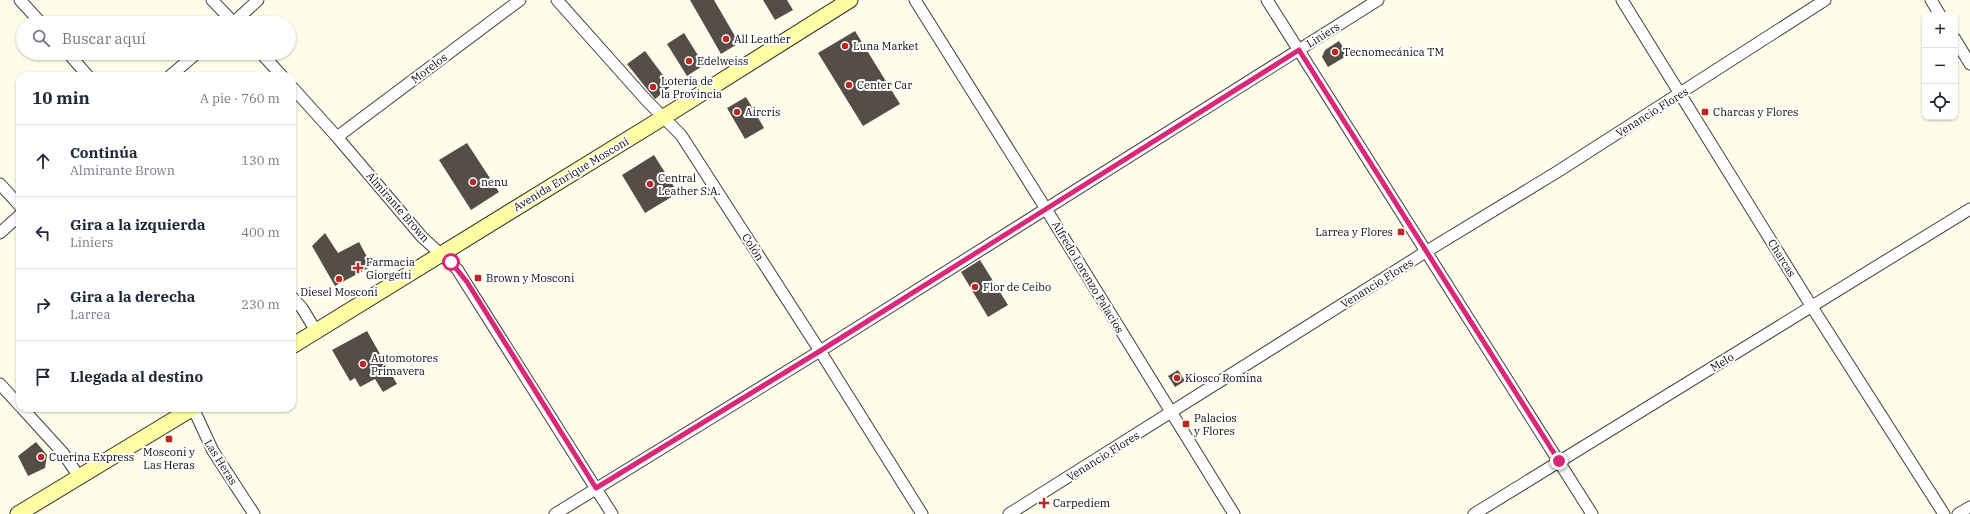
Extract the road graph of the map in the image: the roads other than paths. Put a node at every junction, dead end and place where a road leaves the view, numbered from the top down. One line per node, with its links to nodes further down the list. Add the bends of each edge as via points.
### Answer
1 (20, 0): 14 (street)
2 (212, 0): 15 (street)
3 (258, 0): 16 (street)
4 (520, 0): 29 (street, Morelos)
5 (557, 0): 28 (street, Colón)
6 (850, 0): 28 (main road, Avenida Enrique Mosconi)
7 (915, 0): 32 (street, Alfredo Lorenzo Palacios)
8 (1267, 0): 18 (street)
9 (1378, 0): 18 (street, Liniers)
10 (1622, 0): 27 (street, Charcas)
11 (1825, 0): 27 (street, Venancio Flores)
12 (1931, 0): 13 (street)
13 (1938, 12)
14 (35, 16)
15 (227, 16)
16 (241, 16)
17 (1958, 44): 22 (street)
18 (1299, 50): 32 (street, Liniers); 36 (street)
19 (74, 60): 23 (street)
20 (189, 60): 24 (street)
21 (267, 60): 25 (street)
22 (1970, 63)
23 (85, 72)
24 (175, 72)
25 (278, 72)
26 (296, 91): 29 (street, Almirante Brown)
27 (1681, 94): 36 (street, Venancio Flores); 39 (street, Charcas)
28 (664, 117): 37 (main road, Avenida Enrique Mosconi); 42 (street, Colón, via 680,135)
29 (337, 137): 37 (street, Almirante Brown, via 422,237)
30 (0, 184): 31 (street)
31 (16, 202)
32 (1046, 209): 42 (street, Liniers); 48 (street, Alfredo Lorenzo Palacios)
33 (1970, 209): 39 (street, Melo)
34 (16, 219): 35 (street)
35 (0, 233)
36 (1427, 251): 48 (street, Venancio Flores); 49 (street)
37 (441, 253): 40 (main road, Avenida Enrique Mosconi); 51 (street, Almirante Brown, via 467,282)
38 (296, 301): 40 (street)
39 (1812, 307): 49 (street, Melo); 62 (street, Charcas)
40 (316, 331): 41 (main road, Avenida Enrique Mosconi)
41 (296, 344)
42 (820, 351): 51 (street, Liniers); 57 (street, Colón)
43 (0, 384): 44 (street)
44 (16, 402)
45 (26, 412): 50 (street, via 63,453)
46 (187, 412): 50 (main road)
47 (195, 412): 54 (street, Las Heras, via 213,451)
48 (1171, 413): 58 (street, Venancio Flores); 59 (street, Alfredo Lorenzo Palacios)
49 (1559, 461): 60 (street, Melo); 61 (street)
50 (80, 478): 53 (main road)
51 (596, 488): 55 (street, Liniers); 56 (street, Almirante Brown)
52 (1970, 507): 63 (street)
53 (18, 514)
54 (254, 514)
55 (555, 514)
56 (612, 514)
57 (922, 514)
58 (1009, 514)
59 (1234, 514)
60 (1474, 514)
61 (1592, 514)
62 (1944, 514)
63 (1958, 514)

